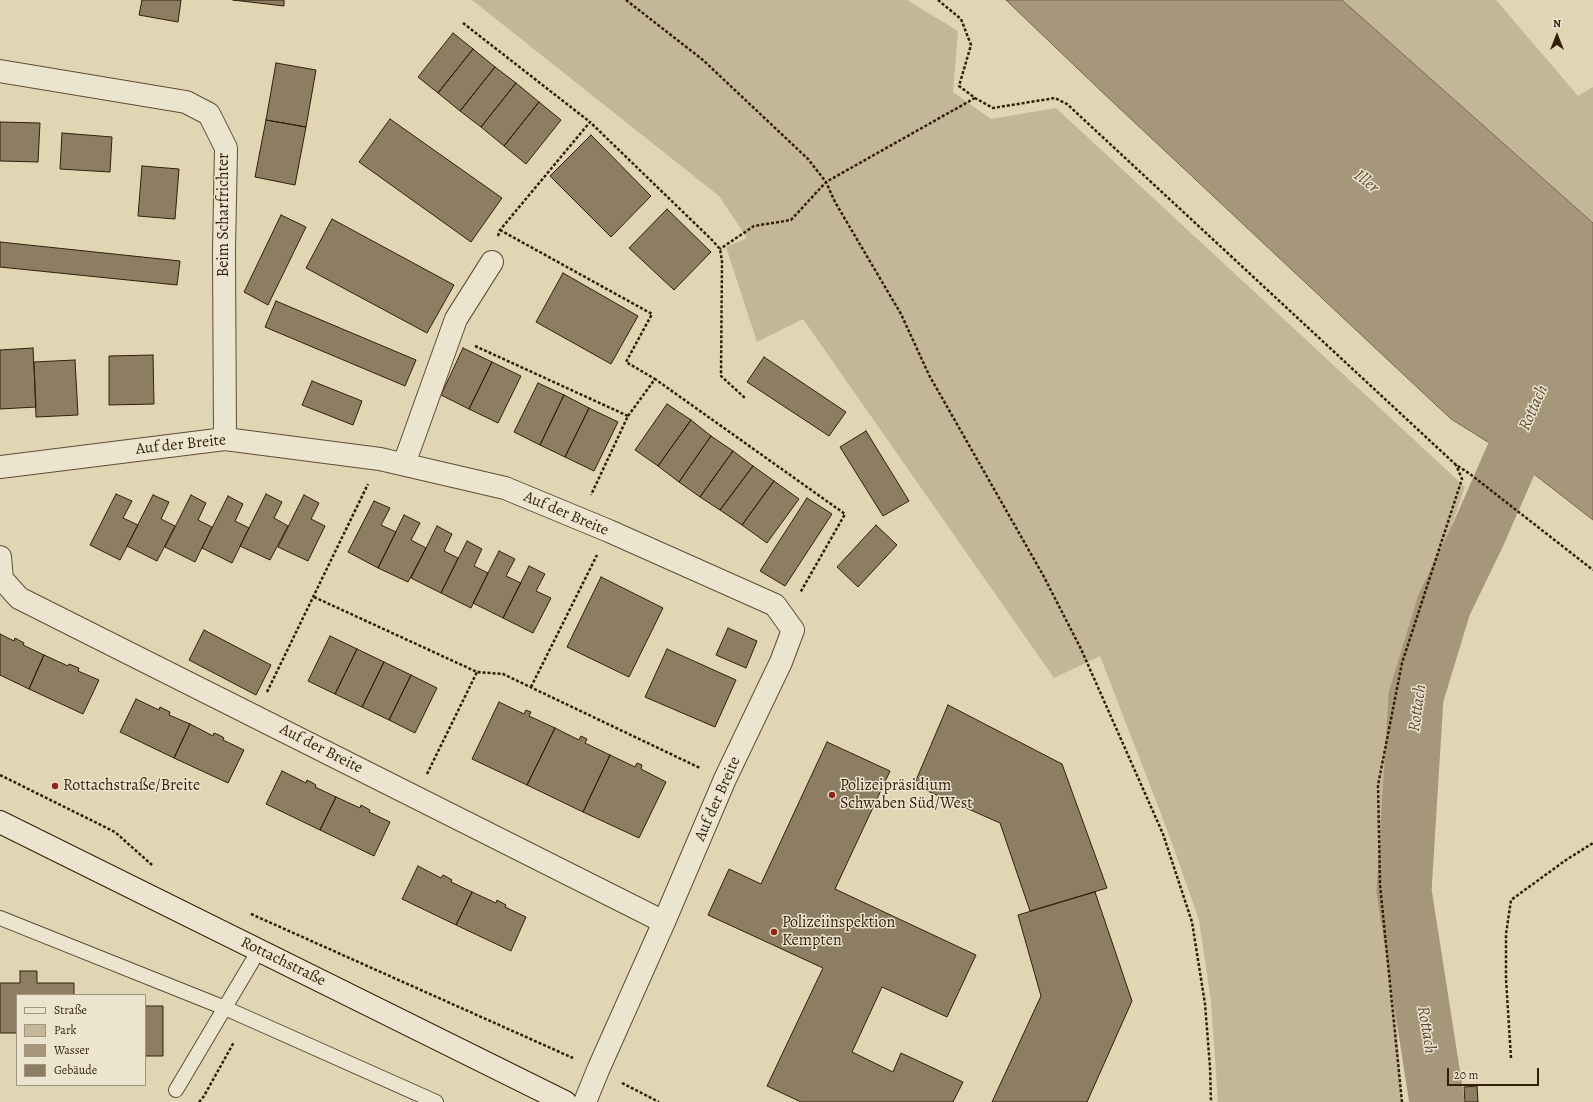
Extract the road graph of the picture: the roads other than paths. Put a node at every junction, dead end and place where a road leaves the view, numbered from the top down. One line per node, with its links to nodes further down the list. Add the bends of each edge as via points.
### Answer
1 (0, 71): 3 (street, Beim Scharfrichter, via 186,102 210,114 226,148)
2 (492, 262): 4 (street, via 456,319)
3 (225, 439): 4 (street, Auf der Breite); 5 (street, Auf der Breite)
4 (404, 464): 9 (street, Auf der Breite, via 505,488 609,531 775,605 793,630)
5 (0, 467)
6 (0, 557): 9 (street, Auf der Breite, via 2,579 19,598)
7 (0, 822): 10 (street, Rottachstraße)
8 (0, 918): 11 (lane)
9 (664, 922): 15 (street, Auf der Breite)
10 (259, 950): 11 (lane); 14 (street, Rottachstraße)
11 (225, 1008): 12 (lane); 13 (lane)
12 (176, 1090)
13 (436, 1102)
14 (565, 1102)
15 (585, 1102)

